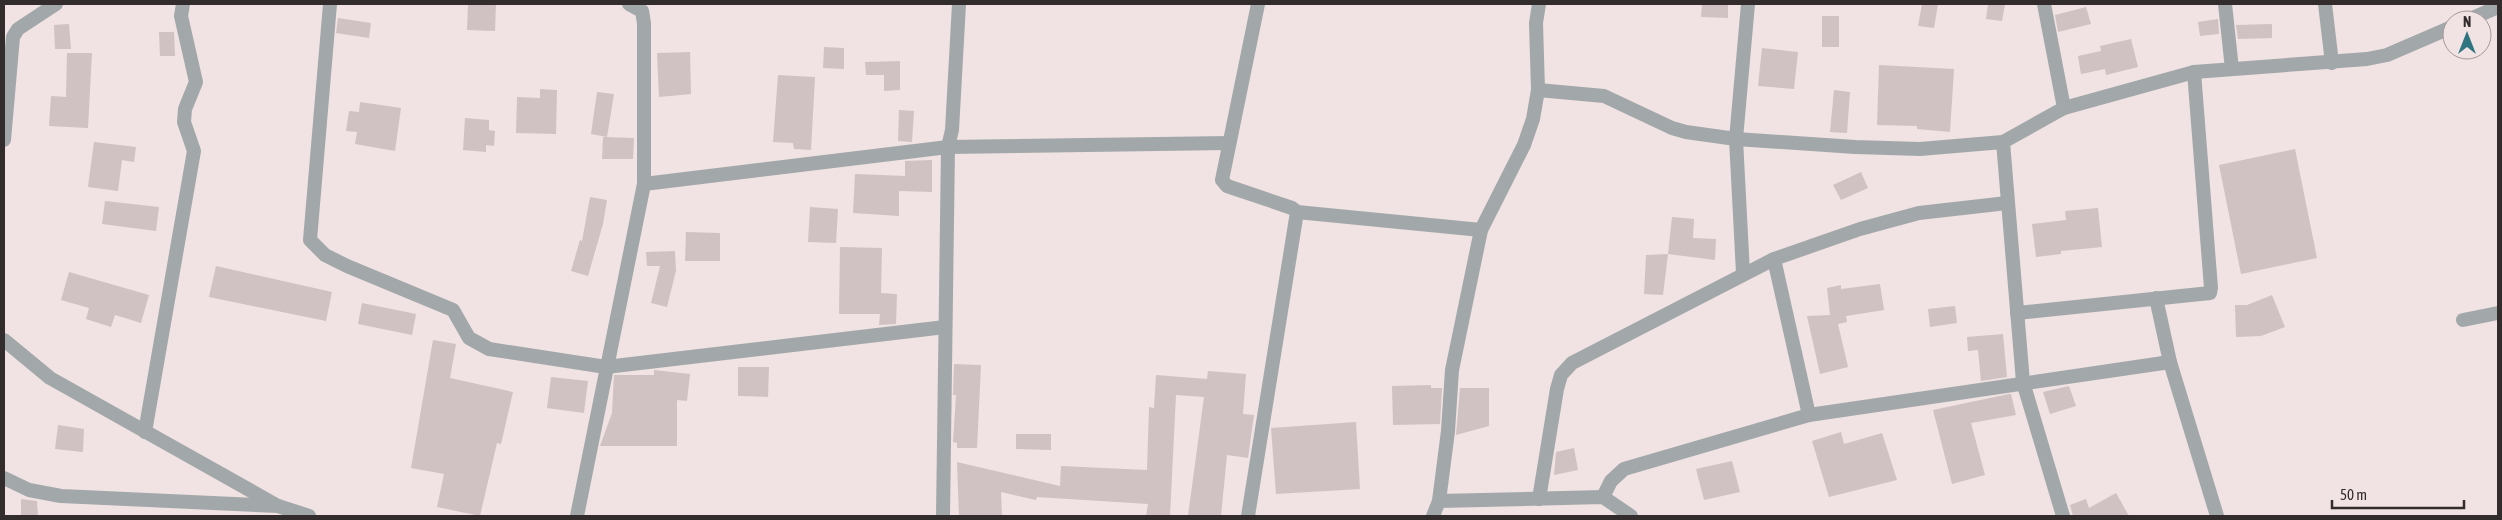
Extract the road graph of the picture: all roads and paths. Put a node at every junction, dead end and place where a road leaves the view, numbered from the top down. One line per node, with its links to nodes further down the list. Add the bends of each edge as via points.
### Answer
1 (56, 4): 19 (street, via 18,29 13,37)
2 (183, 4): 39 (street, via 181,16 196,82 185,109 184,122 194,152)
3 (330, 4): 36 (street, via 310,240 325,255 347,266 453,310 469,338 490,349)
4 (629, 4): 23 (street, via 642,10 644,23)
5 (960, 4): 22 (street, via 952,130)
6 (1258, 4): 21 (street)
7 (1539, 4): 16 (street, via 1536,23)
8 (1748, 4): 18 (street)
9 (2044, 4): 17 (street)
10 (2224, 4): 14 (street)
11 (2325, 4): 13 (street)
12 (2442, 31): 13 (street, via 2387,56)
13 (2332, 63): 14 (street)
14 (2232, 69): 15 (street)
15 (2194, 72): 17 (street); 29 (street, via 2211,288 2210,293 2204,295)
16 (1538, 90): 18 (street, via 1604,96 1672,128); 26 (street, via 1524,145)
17 (2064, 108): 20 (street)
18 (1736, 139): 20 (street, via 1920,149); 28 (street)
19 (4, 140)
20 (2002, 142): 24 (street)
21 (1230, 143): 22 (street); 25 (street, via 1221,174 1227,186)
22 (948, 147): 23 (street); 33 (street)
23 (644, 184): 36 (street)
24 (2007, 203): 27 (street, via 1919,213); 30 (street)
25 (1297, 212): 26 (street); 48 (street)
26 (1481, 230): 43 (street, via 1452,370 1448,432)
27 (1774, 258): 28 (street); 38 (street)
28 (1742, 273): 42 (street, via 1572,363 1561,375)
29 (2156, 298): 30 (street); 35 (street)
30 (2017, 313): 37 (street)
31 (2498, 313): 32 (street)
32 (2463, 320)
33 (945, 327): 36 (street); 47 (street)
34 (4, 340): 39 (street, via 50,378)
35 (2170, 362): 37 (street); 52 (street)
36 (606, 367): 46 (street)
37 (2023, 382): 38 (street); 51 (street)
38 (1809, 415): 41 (street, via 1624,469 1611,481)
39 (145, 432): 44 (street)
40 (4, 478): 44 (street, via 29,490 61,496)
41 (1603, 497): 42 (street); 50 (street)
42 (1539, 499): 43 (street)
43 (1438, 501): 49 (street)
44 (278, 506): 45 (street)
45 (309, 516)
46 (577, 516)
47 (943, 516)
48 (1248, 516)
49 (1433, 516)
50 (1631, 516)
51 (2063, 516)
52 (2217, 516)

